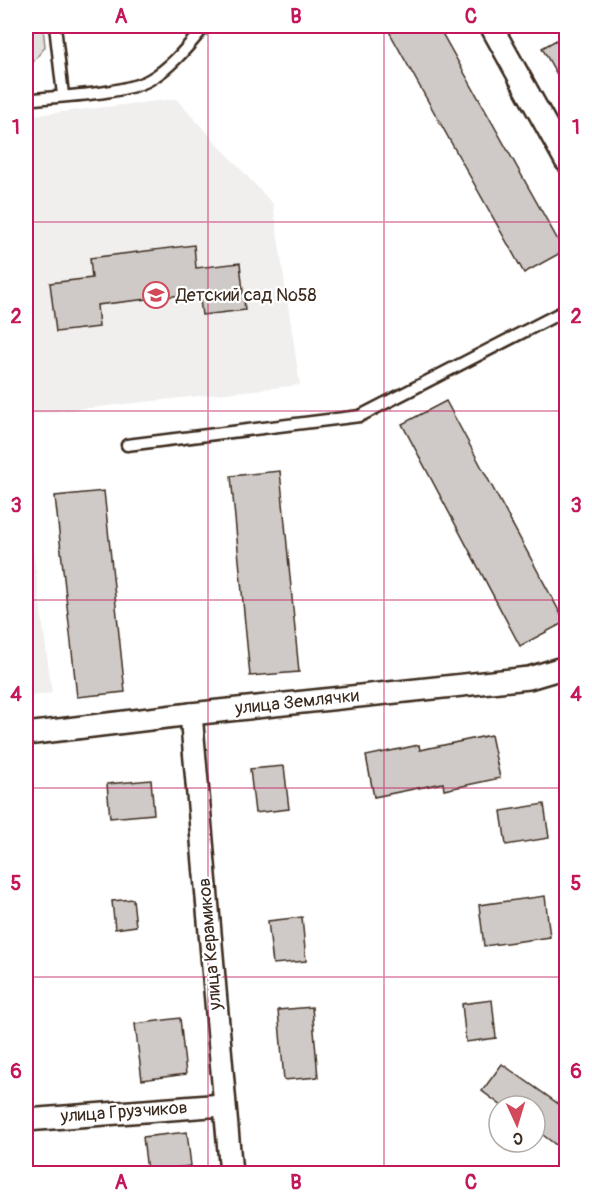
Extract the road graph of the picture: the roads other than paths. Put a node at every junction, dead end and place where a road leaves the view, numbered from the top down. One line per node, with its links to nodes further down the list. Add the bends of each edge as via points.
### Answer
1 (55, 26): 4 (lane)
2 (205, 26): 4 (lane, via 178,56 148,80 118,89)
3 (491, 26): 6 (street)
4 (63, 95): 5 (lane)
5 (26, 100)
6 (567, 161)
7 (567, 310): 8 (lane, via 360,416)
8 (127, 445)
9 (567, 667): 10 (street, улица Землячки, via 529,678)
10 (191, 714): 11 (street, улица Землячки); 12 (street, улица Керамиков)
11 (26, 734)
12 (223, 1105): 13 (street, улица Грузчиков); 14 (street, улица Керамиков)
13 (26, 1120)
14 (231, 1173)

